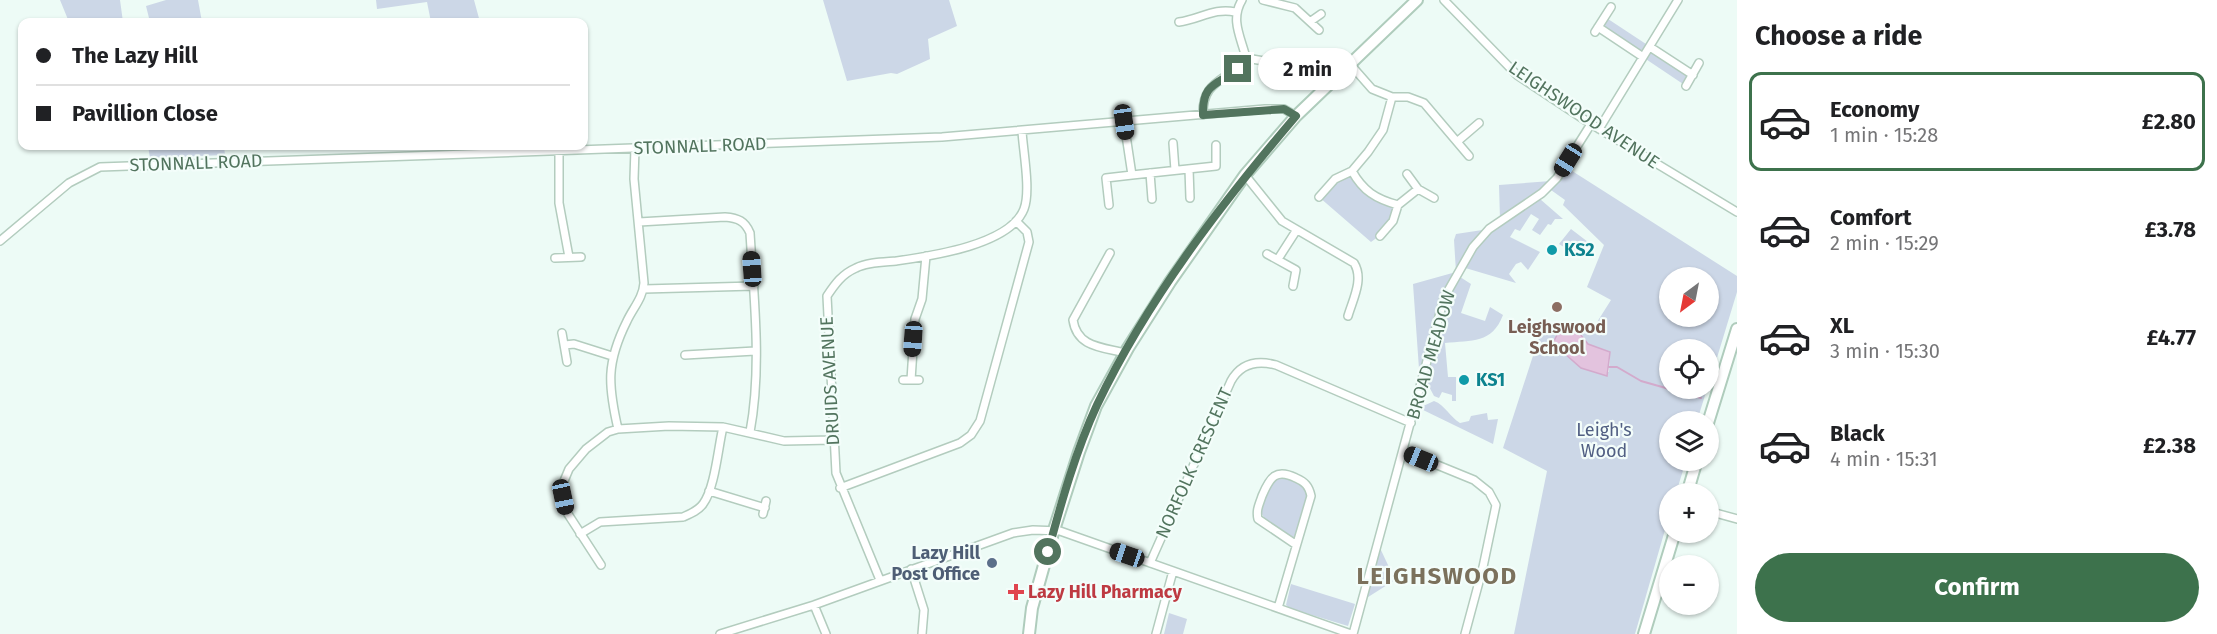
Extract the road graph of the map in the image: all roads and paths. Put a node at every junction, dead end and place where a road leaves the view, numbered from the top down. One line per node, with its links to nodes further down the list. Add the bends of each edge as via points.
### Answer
1 (1242, 0): 7 (street)
2 (1263, 0): 10 (street, via 1295,8)
3 (1417, 0): 18 (street)
4 (1444, 0): 27 (street, LEIGHSWOOD AVENUE, via 1517,75)
5 (1678, 0): 14 (street)
6 (1611, 7): 15 (street, via 1596,29)
7 (1235, 12): 9 (street, via 1224,9); 16 (street)
8 (1321, 14): 10 (street)
9 (1192, 21): 11 (street); 13 (street)
10 (1311, 21): 12 (street)
11 (1179, 22)
12 (1318, 30)
13 (1194, 31)
14 (1650, 47): 15 (street); 20 (street)
15 (1643, 57): 28 (street)
16 (1246, 58): 19 (street); 23 (street, via 1238,69 1207,89)
17 (1699, 63): 20 (street)
18 (1350, 64): 22 (street, via 1372,89); 24 (street)
19 (1271, 66)
20 (1693, 75): 21 (street)
21 (1686, 86)
22 (1392, 97): 30 (street, via 1424,103); 40 (street, via 1383,130)
23 (1203, 115): 24 (street, STONNALL ROAD, via 1284,109); 25 (street, STONNALL ROAD)
24 (1296, 116): 44 (street)
25 (1124, 122): 29 (street, STONNALL ROAD); 43 (street)
26 (1479, 123): 30 (street)
27 (1591, 124): 28 (street, LEIGHSWOOD AVENUE); 81 (street, BROAD MEADOW, via 1557,178 1489,229 1456,272 1444,298)
28 (1599, 129): 52 (street, LEIGHSWOOD AVENUE)
29 (1022, 131): 33 (street, STONNALL ROAD); 53 (street, via 1025,206)
30 (1458, 141): 37 (street)
31 (1173, 143): 39 (street)
32 (1216, 145): 38 (street, via 1216,166)
33 (635, 148): 35 (street, STONNALL ROAD); 54 (street)
34 (584, 150): 36 (street, STONNALL ROAD)
35 (588, 150)
36 (559, 151): 57 (street, STONNALL ROAD, via 100,167 69,183); 60 (street, via 559,203)
37 (1469, 156)
38 (1189, 169): 39 (street); 47 (street)
39 (1175, 170): 41 (street)
40 (1352, 171): 46 (street, via 1335,179); 51 (street, via 1372,195)
41 (1150, 173): 43 (street); 49 (street)
42 (1407, 174): 45 (street)
43 (1132, 175): 50 (street, via 1106,178)
44 (1245, 175): 55 (street, via 1282,221); 76 (street)
45 (1418, 189): 48 (street); 51 (street)
46 (1319, 197)
47 (1190, 198)
48 (1434, 198)
49 (1152, 199)
50 (1108, 205)
51 (1398, 205): 56 (street, via 1393,221)
52 (1737, 212)
53 (1016, 221): 62 (street, DRUIDS AVENUE, via 994,237); 87 (street, via 1027,232 1029,242 980,422 960,443)
54 (639, 222): 67 (street, via 725,217 742,221 750,233); 69 (street)
55 (1296, 231): 64 (street); 70 (street, via 1354,263 1359,270)
56 (1380, 236)
57 (0, 241)
58 (1110, 253): 66 (street)
59 (1267, 254): 64 (street)
60 (569, 256): 61 (street); 63 (street)
61 (581, 256)
62 (926, 256): 79 (street, via 907,380); 85 (street, DRUIDS AVENUE, via 858,266 844,274 827,296)
63 (555, 258)
64 (1278, 259): 68 (street, via 1296,270)
65 (1094, 263): 66 (street)
66 (1103, 267): 76 (street, via 1073,320 1075,332 1084,343)
67 (754, 286): 69 (street); 74 (street)
68 (1293, 286)
69 (644, 289): 77 (street)
70 (1348, 315)
71 (1737, 329): 80 (street)
72 (562, 333): 73 (street)
73 (565, 345): 77 (street, via 574,344); 78 (street)
74 (755, 351): 75 (street); 84 (street, via 755,405)
75 (690, 352)
76 (1125, 353): 92 (street, via 1096,406)
77 (612, 356): 83 (street, via 609,381)
78 (567, 363)
79 (919, 380)
80 (1712, 411)
81 (1411, 423): 86 (street, BROAD MEADOW); 96 (street, NORFOLK CRESCENT, via 1276,365 1248,364 1231,381)
82 (723, 427): 83 (street); 84 (street); 88 (street)
83 (618, 429): 93 (street, via 598,438 568,469 564,481 566,512)
84 (750, 432): 85 (street, via 784,441)
85 (833, 440): 87 (street, DRUIDS AVENUE)
86 (1403, 451): 109 (street, BROAD MEADOW); 110 (street, via 1474,480 1489,492 1496,505)
87 (840, 488): 100 (street, DRUIDS AVENUE)
88 (709, 491): 89 (street); 93 (street, via 703,505 683,517 600,522)
89 (764, 508)
90 (1719, 514): 91 (street)
91 (1737, 519)
92 (1053, 533): 96 (street, via 1060,531); 98 (street, via 1013,533); 107 (street, via 1032,608)
93 (580, 534): 97 (street)
94 (1295, 543): 94 (street, via 1311,496 1309,488 1285,472 1275,474 1269,479 1256,511 1258,519); 102 (street)
95 (1672, 543): 111 (street)
96 (1150, 563): 99 (street)
97 (601, 565)
98 (911, 569): 100 (street); 106 (street, via 924,610)
99 (1173, 571): 102 (street); 108 (street)
100 (880, 580): 101 (street)
101 (814, 605): 104 (street); 105 (street)
102 (1278, 608): 103 (street)
103 (1328, 630): 109 (street)
104 (720, 634)
105 (826, 634)
106 (922, 634)
107 (1029, 634)
108 (1156, 634)
109 (1352, 634)
110 (1465, 634)
111 (1644, 634)

